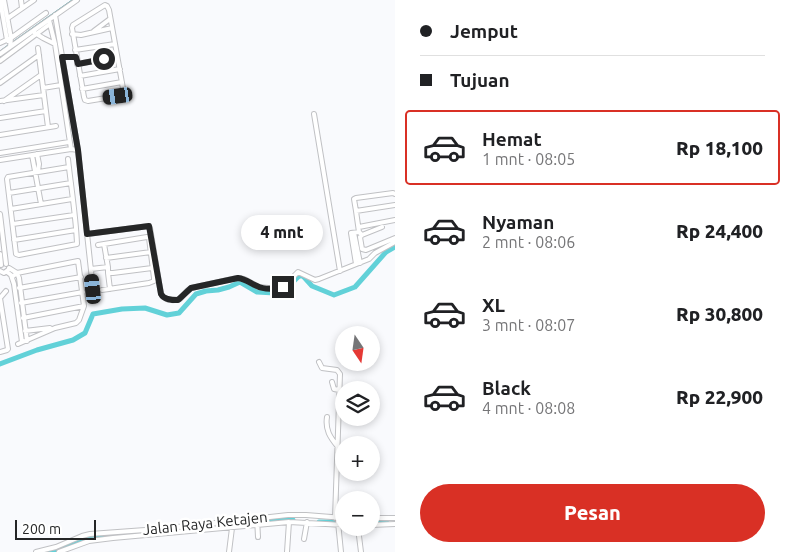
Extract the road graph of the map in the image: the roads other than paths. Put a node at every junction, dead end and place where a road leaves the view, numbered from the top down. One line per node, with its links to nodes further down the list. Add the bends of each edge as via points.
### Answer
1 (0, 0): 7 (street)
2 (4, 0): 10 (street)
3 (21, 0): 6 (street)
4 (34, 0): 6 (street)
5 (77, 0): 9 (street)
6 (22, 8): 10 (street)
7 (1, 12): 13 (street)
8 (46, 13): 21 (street)
9 (56, 15): 12 (street); 29 (street)
10 (8, 18): 13 (street)
11 (110, 19): 14 (street); 15 (street); 18 (street, via 107,6 103,6 74,26)
12 (49, 22): 16 (street); 17 (street)
13 (5, 27): 21 (street)
14 (112, 28): 15 (street); 23 (street)
15 (91, 32): 18 (street)
16 (35, 33): 19 (street); 21 (street); 31 (street)
17 (51, 33): 19 (street, via 48,38); 22 (street)
18 (72, 34): 25 (street)
19 (42, 38): 22 (street)
20 (0, 43): 21 (street)
21 (10, 43): 26 (street)
22 (55, 44): 38 (street)
23 (115, 44): 25 (street); 28 (street)
24 (38, 48): 27 (street)
25 (75, 50): 30 (street)
26 (0, 54)
27 (39, 55): 34 (street); 37 (street)
28 (117, 56): 32 (street); 33 (street)
29 (62, 57): 30 (street); 52 (street)
30 (76, 57): 32 (street)
31 (0, 61)
32 (78, 64): 35 (street)
33 (120, 69): 35 (street); 36 (street)
34 (41, 75): 39 (street); 42 (street)
35 (80, 76): 40 (street)
36 (122, 82): 40 (street); 40 (street, via 124,94 118,96 88,101)
37 (0, 83)
38 (61, 85): 39 (street); 49 (street)
39 (43, 88): 41 (street)
40 (82, 89)
41 (44, 95): 42 (street); 43 (street)
42 (2, 101)
43 (46, 111): 45 (street); 47 (street)
44 (314, 114): 92 (street)
45 (0, 118)
46 (56, 126): 47 (street)
47 (48, 127): 48 (street)
48 (0, 135)
49 (69, 142): 50 (street); 51 (street)
50 (35, 148): 53 (street); 54 (street)
51 (71, 149): 52 (street); 54 (street)
52 (78, 150): 77 (street)
53 (0, 154)
54 (35, 154): 56 (street); 57 (street); 58 (street)
55 (68, 159): 59 (street)
56 (0, 160)
57 (38, 162): 58 (street); 60 (street)
58 (33, 163): 60 (street)
59 (69, 167): 60 (street); 61 (street)
60 (36, 172): 62 (street); 63 (street, via 8,177)
61 (70, 183): 62 (street); 65 (street)
62 (38, 188): 63 (street); 66 (street)
63 (9, 193): 68 (street)
64 (395, 194): 69 (street, via 356,198)
65 (72, 199): 66 (street); 71 (street)
66 (41, 204): 68 (street)
67 (395, 205): 69 (street)
68 (11, 209): 73 (street)
69 (356, 211): 76 (street)
70 (0, 214): 87 (street)
71 (74, 215): 73 (street); 75 (street)
72 (395, 220): 76 (street)
73 (13, 224): 79 (street)
74 (382, 227): 76 (street)
75 (76, 230): 79 (street); 79 (street, via 76,245 19,255)
76 (360, 231): 78 (street, via 362,249 366,250); 86 (street, via 353,233)
77 (87, 234): 90 (street); 92 (street, via 149,226 161,294 167,299 178,300 191,288 238,278 259,287 278,289 298,272 317,280)
78 (395, 238)
79 (14, 240)
80 (395, 242): 86 (street)
81 (104, 244): 82 (street); 83 (street, via 147,237); 85 (street)
82 (98, 245)
83 (151, 252): 85 (street); 89 (street)
84 (0, 254): 87 (street)
85 (106, 258): 88 (street)
86 (358, 264): 92 (street)
87 (5, 267): 91 (street, via 4,273); 94 (street); 95 (street)
88 (108, 267): 90 (street); 93 (street)
89 (152, 268): 93 (street); 99 (street, via 153,282)
90 (91, 269): 98 (street)
91 (0, 271)
92 (340, 271)
93 (108, 272): 99 (street)
94 (17, 273): 95 (street); 96 (street, via 77,261); 97 (street)
95 (12, 277): 97 (street)
96 (81, 277): 97 (street); 102 (street)
97 (17, 288): 104 (street); 107 (street)
98 (93, 289)
99 (110, 289): 100 (street)
100 (102, 290)
101 (6, 291): 103 (street)
102 (83, 292): 104 (street); 106 (street)
103 (0, 298): 105 (street)
104 (21, 303): 107 (street)
105 (1, 306): 109 (street)
106 (84, 306): 108 (street); 111 (street, via 78,322)
107 (20, 311): 108 (street); 110 (street)
108 (23, 318): 110 (street)
109 (2, 321): 113 (street)
110 (22, 326): 112 (street); 115 (street)
111 (55, 328): 112 (street); 115 (street)
112 (25, 331): 115 (street)
113 (6, 336): 114 (street); 116 (street, via 7,350)
114 (0, 338)
115 (22, 343)
116 (0, 352)
117 (319, 362): 118 (street, via 322,368 339,371)
118 (339, 381)
119 (332, 382): 120 (street)
120 (335, 389)
121 (327, 417): 122 (street, via 328,434)
122 (335, 443)
123 (289, 518): 124 (street, Jalan Raya Ketajen); 124 (street); 125 (street, Jalan Raya Ketajen, via 306,515); 129 (street); 141 (street)
124 (276, 520): 128 (street, Jalan Raya Ketajen); 128 (street)
125 (335, 520)
126 (335, 520): 129 (street)
127 (393, 521): 130 (street)
128 (257, 522): 131 (street, Jalan Raya Ketajen); 132 (street); 135 (street)
129 (307, 522): 136 (street)
130 (380, 522)
131 (210, 526): 132 (street); 137 (street, via 89,541); 137 (street, Jalan Raya Ketajen, via 90,534 82,536)
132 (232, 528): 140 (street)
133 (340, 536): 142 (street)
134 (359, 536): 143 (street)
135 (258, 537)
136 (304, 539)
137 (69, 547): 138 (street); 139 (street)
138 (36, 552)
139 (60, 552)
140 (229, 552)
141 (287, 552)
142 (341, 552)
143 (361, 552)

